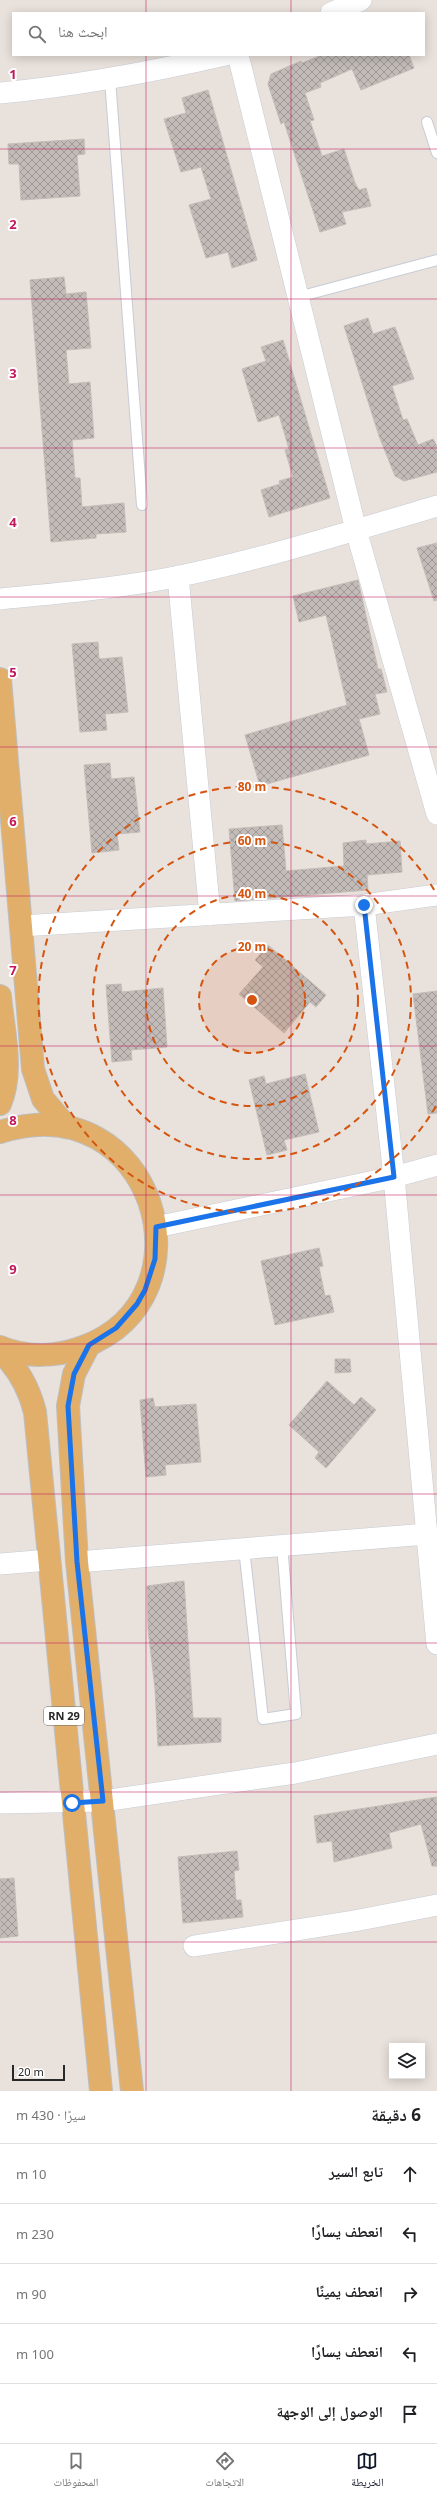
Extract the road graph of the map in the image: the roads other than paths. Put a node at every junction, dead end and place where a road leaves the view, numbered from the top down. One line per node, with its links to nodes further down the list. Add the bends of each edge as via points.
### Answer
1 (361, 0): 2 (street)
2 (333, 12)
3 (221, 56): 5 (street)
4 (238, 56): 10 (street)
5 (110, 79): 6 (street); 11 (lane)
6 (0, 93)
7 (427, 122): 8 (lane)
8 (437, 153)
9 (437, 260): 10 (lane)
10 (298, 297): 13 (street)
11 (142, 505)
12 (437, 506): 13 (street)
13 (356, 530): 14 (street, via 288,550); 17 (street)
14 (178, 576): 15 (street, via 75,591); 20 (street)
15 (0, 598)
16 (0, 679): 21 (main road)
17 (436, 808)
18 (437, 895): 19 (street)
19 (364, 905): 20 (street); 27 (street)
20 (210, 915): 21 (street)
21 (21, 926): 24 (main road, via 33,1069 43,1100)
22 (0, 996): 23 (main road, via 6,1083)
23 (0, 1104)
24 (67, 1127): 25 (main road, via 33,1125); 28 (main road, via 96,1138 127,1163 142,1182)
25 (0, 1132)
26 (437, 1165): 27 (street)
27 (394, 1177): 28 (street); 32 (street)
28 (156, 1227): 29 (main road, via 155,1259 145,1290 137,1304 116,1328)
29 (89, 1345): 30 (main road, via 61,1354 46,1355 18,1353); 36 (main road, RN 29, via 74,1374 68,1406)
30 (0, 1347)
31 (0, 1351): 35 (main road, RN 29, via 26,1385 35,1412)
32 (427, 1534): 33 (street); 38 (street)
33 (282, 1545): 34 (street); 34 (lane, via 296,1714 263,1719)
34 (244, 1548): 36 (street)
35 (49, 1560): 37 (street); 42 (main road, RN 29)
36 (77, 1562): 40 (main road, RN 29)
37 (0, 1564)
38 (437, 1644)
39 (437, 1744): 40 (street, via 295,1773)
40 (103, 1801): 42 (street); 46 (main road, RN 29)
41 (0, 1803): 42 (street)
42 (72, 1803): 45 (main road, RN 29)
43 (437, 1905): 44 (street)
44 (194, 1946)
45 (101, 2091)
46 (132, 2091)

